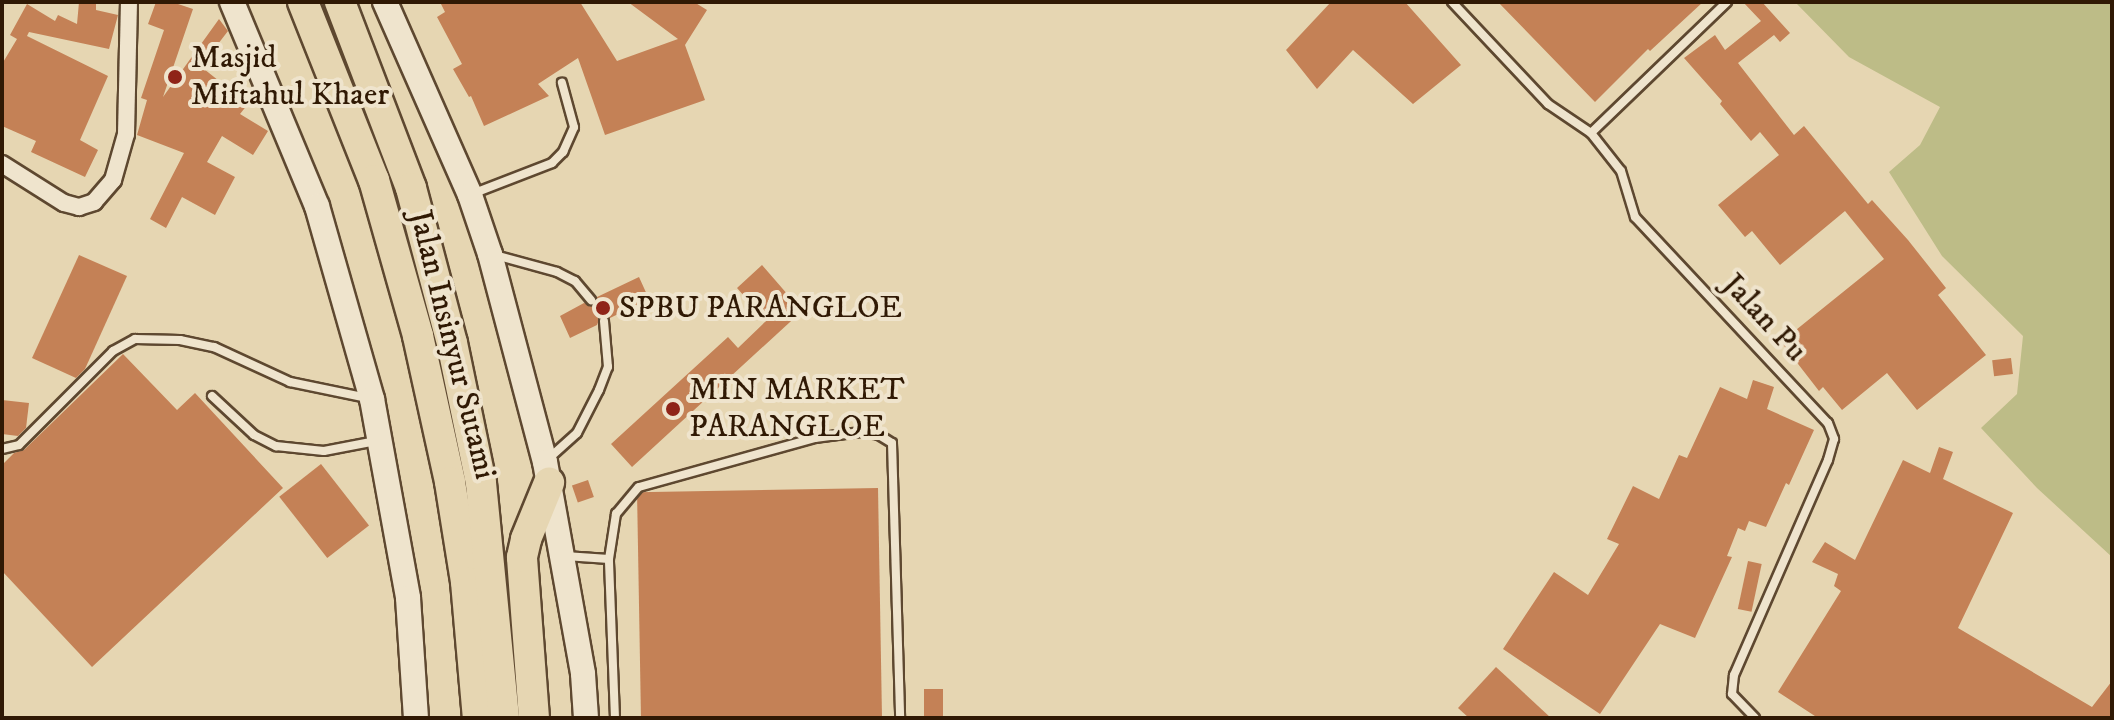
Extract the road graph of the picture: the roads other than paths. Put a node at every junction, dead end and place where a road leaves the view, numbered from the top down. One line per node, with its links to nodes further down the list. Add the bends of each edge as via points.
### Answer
1 (129, 2): 10 (street, via 126,134 113,180 94,202 79,207)
2 (232, 2): 16 (street, via 317,206)
3 (303, 2): 23 (highway, Jalan Insinyur Sutami, via 374,180 418,336 466,582)
4 (340, 2): 24 (highway, Jalan Insinyur Sutami, via 411,188 452,343 481,483)
5 (385, 2): 11 (street)
6 (1452, 2): 9 (lane, Jalan Pu, via 1548,104)
7 (1727, 2): 9 (lane)
8 (562, 83): 11 (lane, via 574,127 563,152 552,163)
9 (1591, 133): 29 (lane, Jalan Pu, via 1621,171 1635,217 1828,423 1834,439 1734,675 1732,694)
10 (2, 164)
11 (470, 195): 12 (street)
12 (490, 254): 13 (lane, via 557,272 575,281); 19 (street)
13 (591, 300)
14 (604, 321): 19 (lane, via 608,367 577,433)
15 (212, 396): 17 (lane, via 254,435 276,446 324,451)
16 (372, 399): 17 (street); 18 (lane, via 290,382 214,347 135,339 113,351 19,445)
17 (380, 441): 22 (street, via 408,598)
18 (2, 449)
19 (547, 472): 20 (street); 25 (highway, via 522,557)
20 (564, 556): 21 (lane); 26 (street)
21 (609, 559): 27 (lane); 28 (lane, via 616,514 639,487 815,438 879,435 892,443)
22 (416, 718)
23 (478, 718)
24 (504, 718)
25 (534, 718)
26 (586, 718)
27 (615, 718)
28 (900, 718)
29 (1755, 718)

